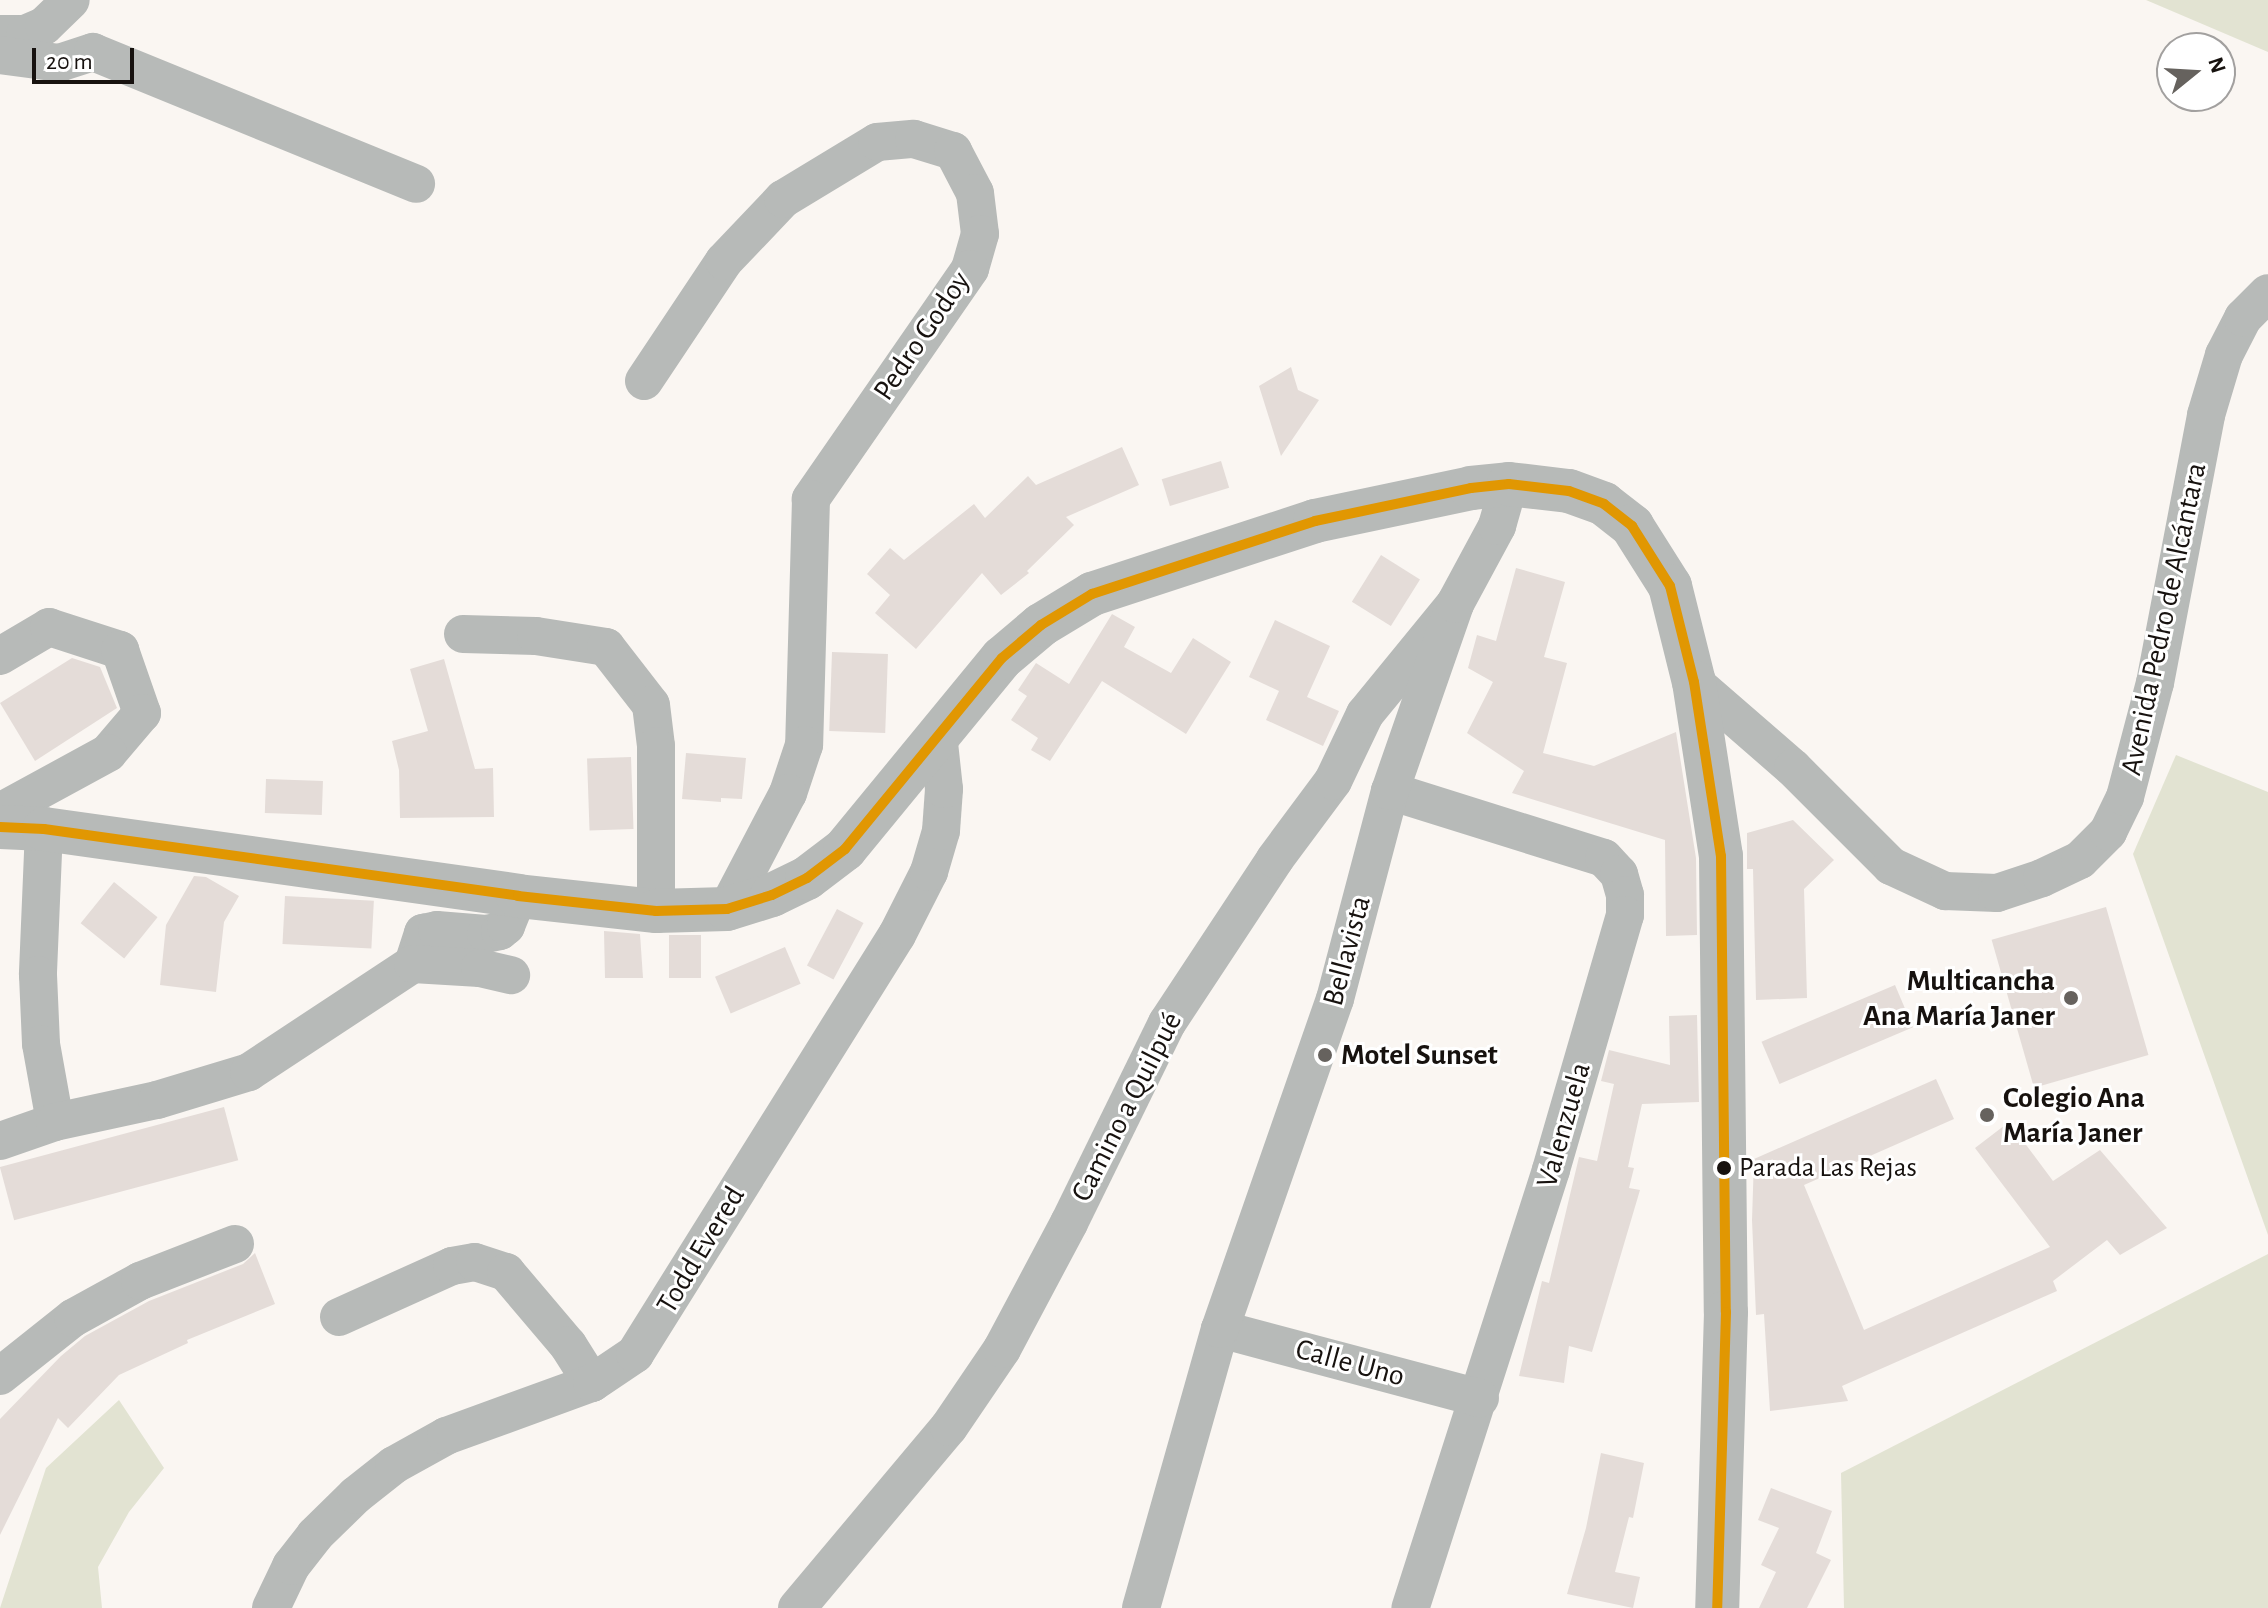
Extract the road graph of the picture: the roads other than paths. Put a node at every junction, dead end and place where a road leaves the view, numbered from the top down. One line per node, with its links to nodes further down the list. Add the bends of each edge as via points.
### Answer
1 (71, 0): 2 (street, via 44,26 25,34)
2 (0, 34)
3 (0, 55): 4 (street, via 59,63 93,52)
4 (416, 184)
5 (2268, 293): 11 (street, Avenida Pedro de Alcántara, via 2243,318 2224,355 2206,415 2155,683 2125,797 2108,832 2080,860 1997,893 1945,891 1931,885 1891,866 1793,768)
6 (644, 381): 18 (street, Pedro Godoy, via 724,261 783,199 877,142 914,139 953,151 975,193 980,234 970,269 811,499 804,745 788,793)
7 (1509, 484): 8 (street, Bellavista, via 1497,526); 11 (street, via 1569,491 1604,504 1632,526 1670,586); 12 (street, via 1315,521 1092,594 1041,625 1002,658)
8 (1455, 604): 13 (street, Bellavista); 31 (street, Camino a Quilpué, via 1365,714 1333,781 1167,1023 1002,1349 949,1427)
9 (463, 634): 19 (street, via 536,636 606,647 651,705 656,746)
10 (0, 656): 14 (street, via 49,627 120,650 142,713 108,753)
11 (1694, 682): 34 (street, via 1721,856 1726,1312)
12 (938, 734): 18 (street, via 845,849 807,878); 28 (street, Todd Evered, via 944,789 941,831 929,872 897,935 642,1344 614,1371)
13 (1390, 791): 26 (street, Bellavista, via 1335,999); 29 (street, Valenzuela, via 1604,858 1619,874 1625,895 1620,930)
14 (0, 812)
15 (0, 827): 16 (street)
16 (44, 829): 17 (street); 22 (street, via 38,975 41,1044)
17 (518, 896): 19 (street); 20 (street, via 500,931 423,933)
18 (727, 909): 19 (street)
19 (656, 911)
20 (413, 964): 21 (street); 22 (street, via 249,1072 157,1100)
21 (511, 975)
22 (55, 1122): 23 (street)
23 (0, 1141)
24 (235, 1244): 27 (street, via 140,1281 73,1318)
25 (339, 1317): 28 (street, via 452,1266 475,1262 506,1272 568,1345)
26 (1220, 1329): 29 (street, Calle Uno); 32 (street, Bellavista)
27 (0, 1376)
28 (592, 1383): 30 (street, Todd Evered, via 446,1436 394,1465 315,1535 291,1566)
29 (1480, 1398): 33 (street, Valenzuela)
30 (271, 1608)
31 (797, 1608)
32 (1141, 1608)
33 (1410, 1608)
34 (1717, 1608)

